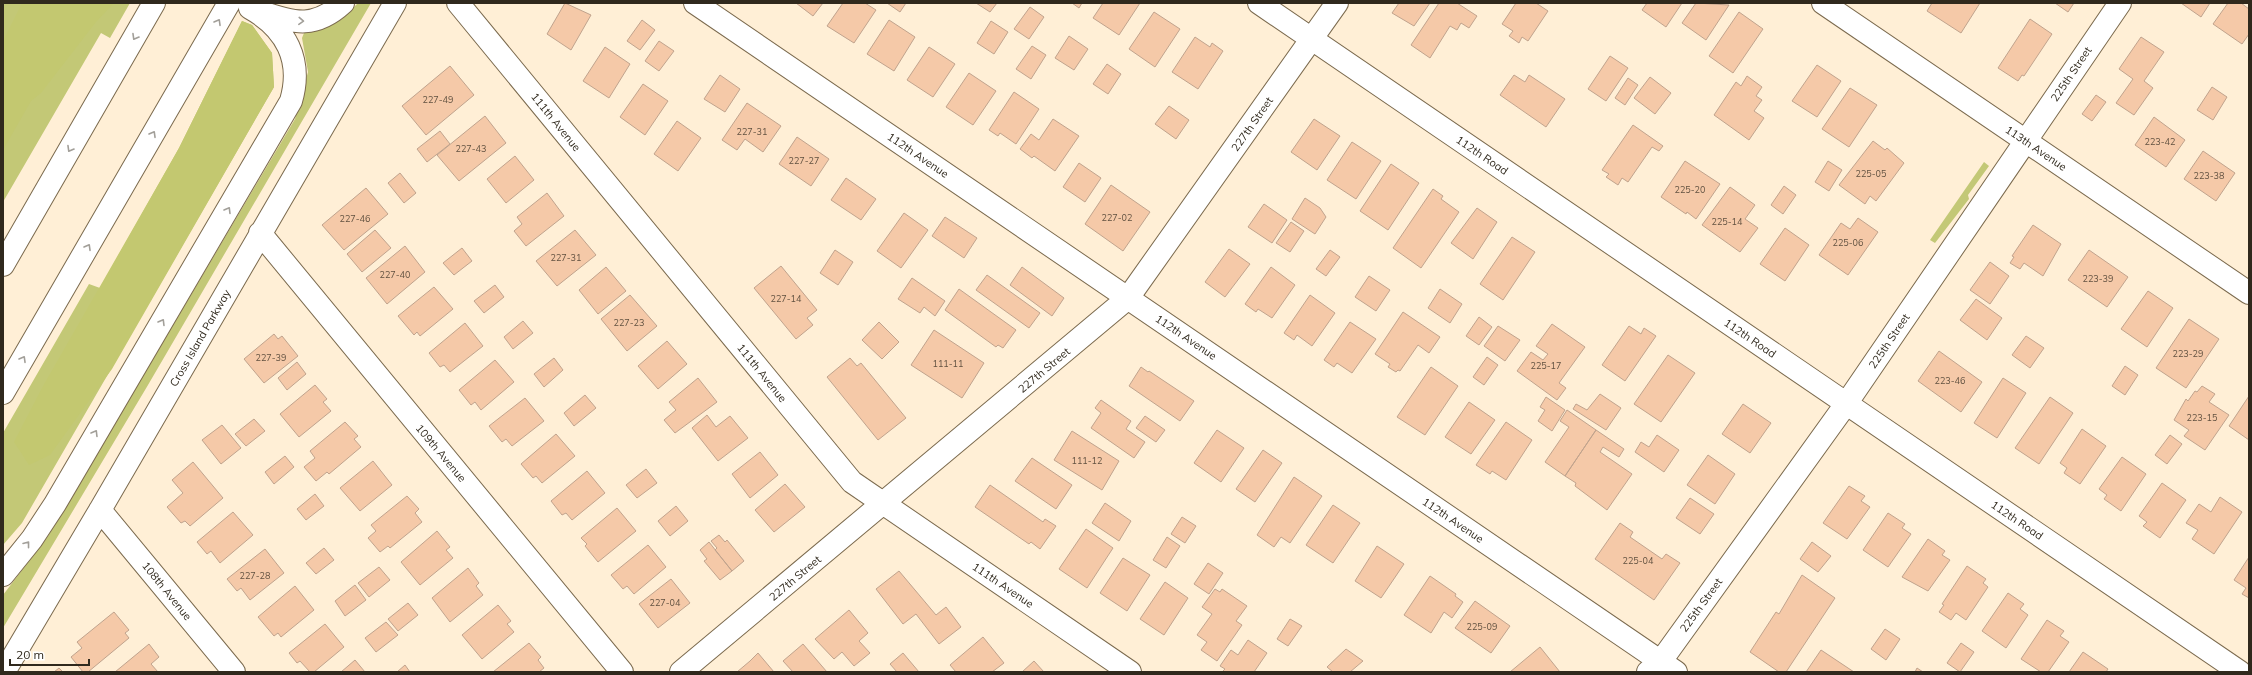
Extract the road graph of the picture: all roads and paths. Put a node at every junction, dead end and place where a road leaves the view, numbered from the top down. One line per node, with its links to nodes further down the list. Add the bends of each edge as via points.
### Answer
1 (154, 3): 15 (main road, one-way to 15)
2 (229, 3): 18 (main road, one-way to 2)
3 (343, 3): 11 (main road, one-way to 3, via 285,20 309,22 333,13)
4 (396, 3): 14 (main road, Cross Island Parkway)
5 (458, 3): 20 (main road, 111th Avenue, via 852,482)
6 (695, 3): 17 (main road, 112th Avenue)
7 (1259, 3): 12 (main road, 112th Road)
8 (1337, 3): 12 (main road, 227th Street)
9 (1823, 3): 13 (main road, 113th Avenue)
10 (2120, 3): 13 (main road, 225th Street)
11 (246, 5): 22 (main road, one-way to 11, via 55,504 291,101 296,73 288,44 264,16)
12 (1312, 39): 17 (main road, 227th Street); 19 (main road, 112th Road)
13 (2026, 141): 16 (main road, 113th Avenue); 19 (main road, 225th Street)
14 (260, 233): 21 (main road, Cross Island Parkway); 26 (main road, 109th Avenue)
15 (3, 265)
16 (2249, 293)
17 (1128, 298): 20 (main road, 227th Street); 23 (main road, 112th Avenue)
18 (3, 393)
19 (1846, 404): 23 (main road, 225th Street); 29 (main road, 112th Road)
20 (884, 504): 27 (main road, 227th Street); 28 (main road, 111th Avenue)
21 (100, 510): 24 (main road, Cross Island Parkway); 25 (main road, 108th Avenue)
22 (3, 574)
23 (1662, 668)
24 (4, 672)
25 (234, 672)
26 (622, 672)
27 (681, 672)
28 (1130, 672)
29 (2240, 672)

